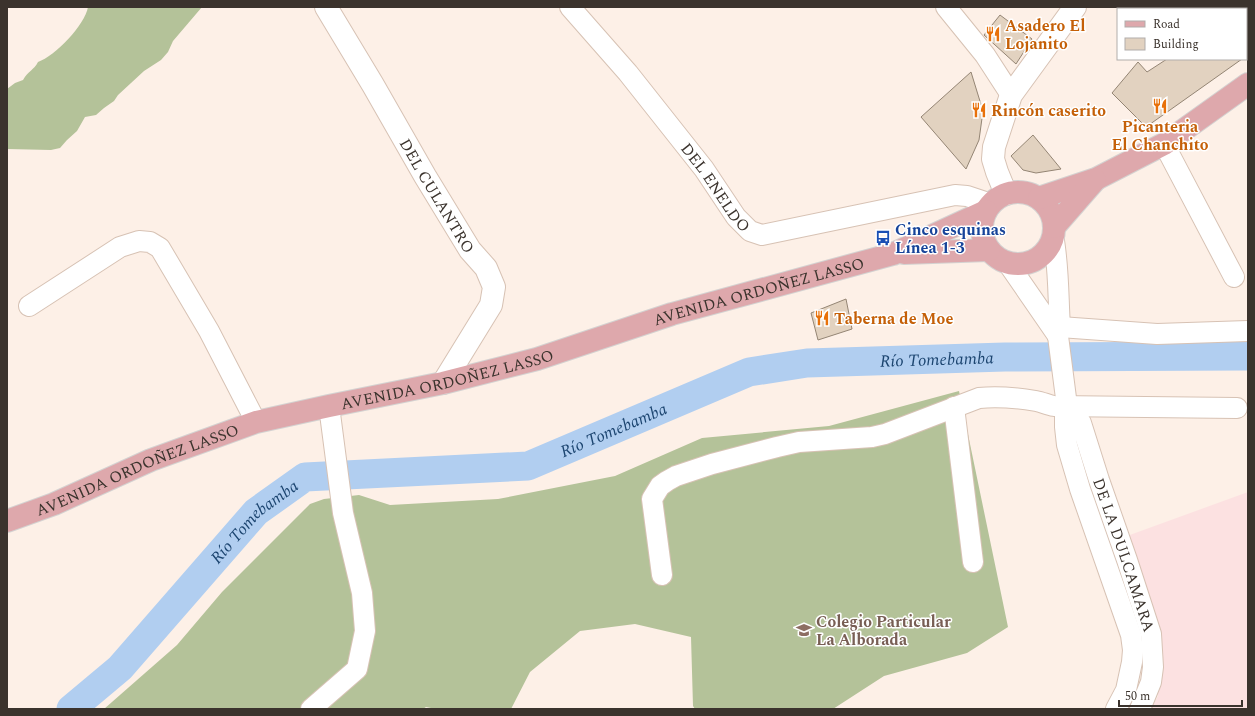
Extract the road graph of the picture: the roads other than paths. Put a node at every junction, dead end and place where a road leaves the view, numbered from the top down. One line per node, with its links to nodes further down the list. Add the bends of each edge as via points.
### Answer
1 (326, 7): 19 (street, DEL CULANTRO, via 470,250 486,268 494,287 491,306)
2 (570, 7): 10 (street, DEL ENELDO, via 628,73 704,169 736,217 750,231 762,235 955,194)
3 (946, 7): 6 (street, via 985,55)
4 (1075, 7): 6 (street)
5 (1248, 84): 7 (main road)
6 (1011, 95): 10 (street, via 994,147 997,172)
7 (1164, 144): 8 (main road); 15 (street)
8 (1096, 179): 9 (main road); 11 (main road)
9 (1039, 198): 10 (main road, via 1029,193 1017,192); 11 (main road, via 1052,216)
10 (994, 203): 12 (main road, via 983,221 984,241); 13 (main road, AVENIDA ORDOÑEZ LASSO)
11 (1054, 231): 14 (main road, via 1048,248 1036,259 1027,263); 18 (street, DE LA DULCAMARA)
12 (989, 250): 13 (main road, AVENIDA ORDOÑEZ LASSO); 14 (main road)
13 (892, 254): 19 (main road, AVENIDA ORDOÑEZ LASSO, via 672,314 537,359)
14 (1007, 262): 18 (street, DE LA DULCAMARA)
15 (1234, 277)
16 (29, 306): 24 (street, via 120,247 139,241 150,242 160,248 176,274)
17 (1248, 331): 18 (street)
18 (1058, 335): 20 (street, DE LA DULCAMARA)
19 (443, 383): 21 (main road, AVENIDA ORDOÑEZ LASSO)
20 (1067, 402): 22 (street, via 1046,404 1038,401 989,397); 23 (street); 29 (street, DE LA DULCAMARA, via 1067,445 1134,650 1126,690); 30 (street, DE LA DULCAMARA, via 1081,423 1150,634 1153,668 1151,682)
21 (328, 406): 24 (main road, AVENIDA ORDOÑEZ LASSO); 28 (street, via 343,513 362,593 365,631 357,669)
22 (954, 407): 26 (street); 27 (street, via 885,434 799,442 712,464 667,481 660,486 652,499)
23 (1237, 408)
24 (256, 422): 25 (main road, AVENIDA ORDOÑEZ LASSO, via 151,460 54,504)
25 (7, 521)
26 (973, 562)
27 (662, 575)
28 (311, 709)
29 (1116, 709)
30 (1140, 709)

